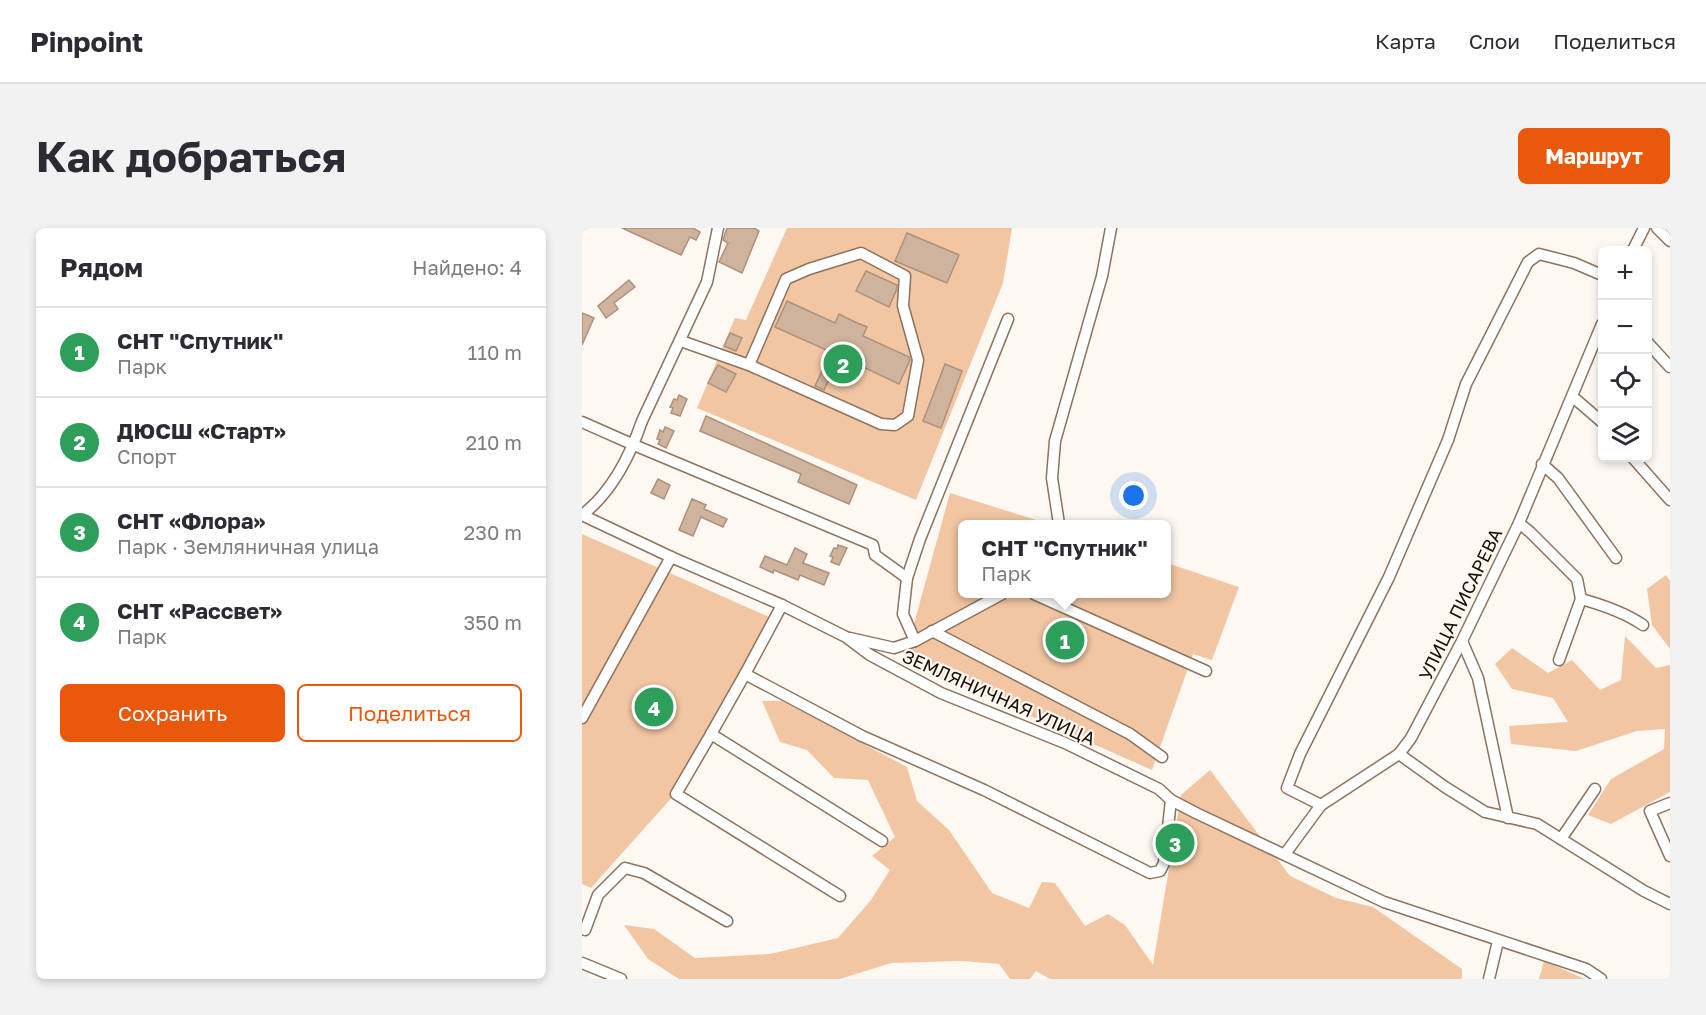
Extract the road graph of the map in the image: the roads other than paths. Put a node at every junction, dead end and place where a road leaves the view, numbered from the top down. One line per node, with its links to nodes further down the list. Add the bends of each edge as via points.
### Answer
1 (718, 228): 10 (street, via 707,282)
2 (1111, 228): 22 (street, via 1102,276 1055,441 1052,478)
3 (1644, 228): 6 (street)
4 (1657, 228): 5 (street)
5 (1670, 241)
6 (1635, 246)
7 (1598, 273): 46 (street, via 1539,254 1527,262 1466,384 1448,440 1389,577 1300,754 1287,788)
8 (1008, 319): 26 (street)
9 (1598, 334): 14 (street, УЛИЦА ПИСАРЕВА)
10 (681, 341): 12 (street); 17 (street)
11 (1652, 348): 13 (street)
12 (749, 365): 12 (street, via 786,279 861,254 905,276 903,306 918,360 908,416 895,425 881,424)
13 (1670, 367)
14 (1573, 397): 15 (street); 19 (street, УЛИЦА ПИСАРЕВА)
15 (1598, 419)
16 (582, 422): 17 (street)
17 (634, 445): 21 (street, via 615,479); 26 (street, via 873,545 875,555)
18 (1637, 462): 20 (street)
19 (1542, 464): 23 (street, УЛИЦА ПИСАРЕВА); 25 (street, via 1558,478)
20 (1670, 500)
21 (582, 515): 24 (street, ЗЕМЛЯНИЧНАЯ УЛИЦА)
22 (1058, 520)
23 (1519, 523): 29 (street, via 1577,579); 35 (street, УЛИЦА ПИСАРЕВА)
24 (671, 557): 30 (street, ЗЕМЛЯНИЧНАЯ УЛИЦА); 39 (street)
25 (1616, 558)
26 (907, 578): 34 (street, via 903,614)
27 (994, 598): 32 (street)
28 (1043, 598): 37 (street)
29 (1581, 599): 31 (street); 36 (street)
30 (782, 605): 33 (street, ЗЕМЛЯНИЧНАЯ УЛИЦА); 38 (street)
31 (1643, 625)
32 (932, 631): 34 (street); 42 (street, via 1130,735)
33 (846, 637): 34 (street, via 894,648); 44 (street, ЗЕМЛЯНИЧНАЯ УЛИЦА, via 870,655 941,693 1065,743 1159,789)
34 (915, 641)
35 (1461, 641): 41 (street, УЛИЦА ПИСАРЕВА, via 1411,738); 47 (street, via 1478,678)
36 (1559, 660)
37 (1206, 671)
38 (745, 674): 40 (street); 44 (street, via 862,736 984,790 1150,873 1160,871 1164,863)
39 (582, 718)
40 (711, 734): 49 (street); 52 (street, via 676,794)
41 (1398, 754): 46 (street, УЛИЦА ПИСАРЕВА); 47 (street, via 1485,812)
42 (1162, 757)
43 (1595, 789): 48 (street)
44 (1171, 800): 50 (street, ЗЕМЛЯНИЧНАЯ УЛИЦА)
45 (1670, 803): 51 (street, via 1650,811)
46 (1321, 805): 50 (street, УЛИЦА ПИСАРЕВА)
47 (1508, 818): 48 (street, via 1537,824)
48 (1561, 839): 53 (street)
49 (882, 841)
50 (1285, 854): 56 (street, ЗЕМЛЯНИЧНАЯ УЛИЦА, via 1384,902)
51 (1670, 856)
52 (840, 896)
53 (1670, 904)
54 (727, 921): 55 (street, via 644,873 625,868 598,894)
55 (583, 932)
56 (1498, 941): 59 (street); 60 (street, ЗЕМЛЯНИЧНАЯ УЛИЦА, via 1586,969)
57 (582, 963): 58 (street)
58 (621, 979)
59 (1489, 979)
60 (1601, 979)

